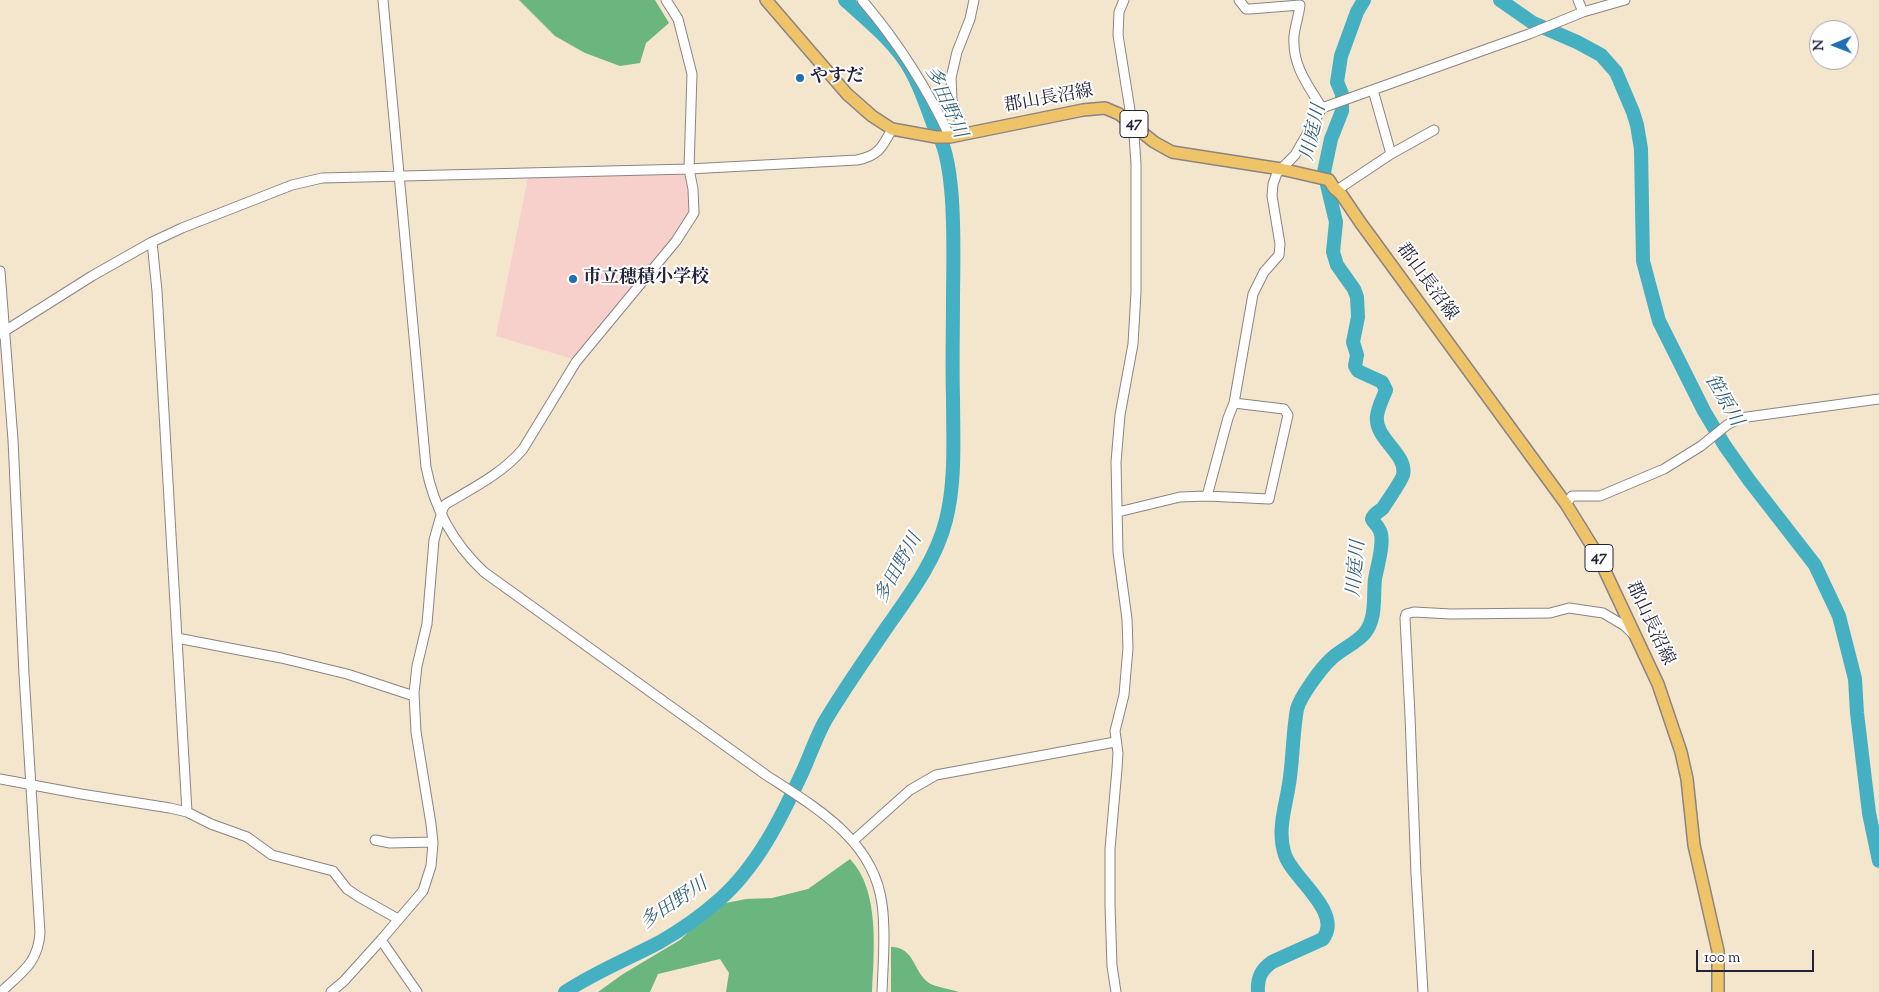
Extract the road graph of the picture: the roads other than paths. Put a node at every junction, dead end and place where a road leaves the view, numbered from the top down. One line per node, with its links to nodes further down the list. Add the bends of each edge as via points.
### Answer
1 (383, 0): 21 (street)
2 (666, 0): 19 (street, via 684,36 692,74)
3 (766, 0): 14 (main road, 郡山長沼線 / 47, via 847,94)
4 (862, 0): 17 (street, via 908,62)
5 (974, 0): 16 (street, via 951,78 952,100)
6 (1124, 0): 13 (street, via 1119,12 1118,35)
7 (1239, 0): 12 (street, via 1246,9 1300,5 1294,34 1298,68)
8 (1578, 0): 10 (street)
9 (1625, 0): 10 (street)
10 (1583, 12): 11 (street)
11 (1373, 90): 12 (street); 18 (street)
12 (1326, 106): 20 (street, via 1295,155)
13 (1132, 123): 16 (main road, 郡山長沼線 / 47, via 1106,108 1098,108); 20 (main road, 郡山長沼線 / 47, via 1172,152); 30 (street, via 1136,164 1135,326 1116,444)
14 (892, 129): 17 (main road, 郡山長沼線 / 47, via 936,138); 19 (street, via 882,148 857,160)
15 (1434, 130): 18 (street)
16 (964, 134): 17 (main road, 郡山長沼線 / 47)
17 (950, 137)
18 (1390, 154): 22 (street)
19 (689, 169): 21 (street); 31 (street, via 694,213 676,241 576,362 523,449 495,474 446,504)
20 (1281, 169): 22 (main road, 郡山長沼線 / 47, via 1329,180); 27 (street, via 1272,190 1279,255 1264,272 1253,294)
21 (399, 176): 23 (street, via 322,178 292,185); 31 (street, via 426,467)
22 (1335, 189): 29 (main road, 郡山長沼線 / 47)
23 (152, 242): 25 (street); 33 (street)
24 (0, 271): 25 (street)
25 (2, 333): 37 (street, via 13,440)
26 (1879, 399): 29 (street, via 1740,418 1664,468 1610,493 1596,497 1572,496)
27 (1234, 403): 28 (street); 28 (street, via 1287,412 1269,499)
28 (1207, 496): 30 (street, via 1180,497)
29 (1566, 504): 32 (main road, 郡山長沼線 / 47, via 1597,554)
30 (1118, 512): 35 (street, via 1118,552 1128,648)
31 (441, 514): 34 (street, via 434,540 427,624); 40 (street, via 458,544 484,572 805,800)
32 (1633, 634): 49 (street, via 1603,613 1568,608 1550,613 1406,614); 50 (main road, 郡山長沼線 / 47, via 1658,684 1681,752 1694,845 1718,951)
33 (177, 638): 34 (street, via 347,674); 38 (street)
34 (414, 696): 41 (street, via 414,720)
35 (1116, 742): 40 (street, via 936,775 910,790); 48 (street, via 1118,753 1110,849 1112,966)
36 (0, 779): 37 (street)
37 (31, 785): 38 (street); 44 (street, via 39,941 32,961)
38 (187, 812): 42 (street, via 247,837 272,856 333,871 347,889)
39 (375, 840): 41 (street)
40 (853, 841): 47 (street, via 877,879 882,904)
41 (433, 842): 42 (street, via 425,886)
42 (398, 920): 43 (street)
43 (381, 940): 45 (street); 46 (street)
44 (1, 992)
45 (331, 992)
46 (417, 992)
47 (882, 992)
48 (1116, 992)
49 (1423, 992)
50 (1718, 992)

